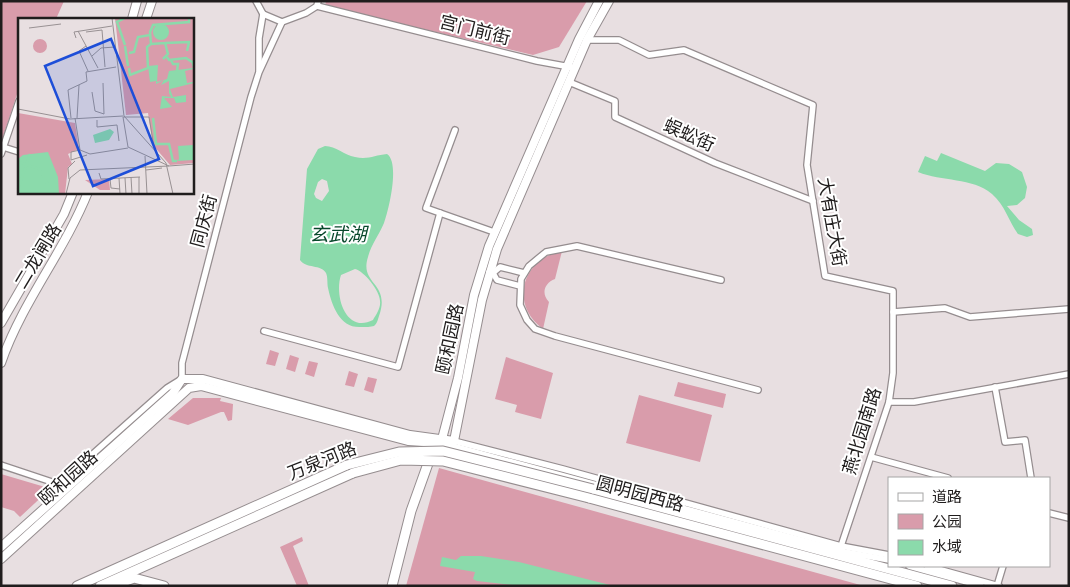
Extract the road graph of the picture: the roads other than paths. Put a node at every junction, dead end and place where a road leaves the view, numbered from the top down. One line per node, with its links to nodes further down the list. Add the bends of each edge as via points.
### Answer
1 (137, 1): 8 (main road)
2 (152, 1): 9 (main road)
3 (256, 1): 7 (street)
4 (599, 1): 12 (main road, 颐和园路)
5 (609, 1): 11 (main road, 颐和园路)
6 (318, 4): 10 (street, via 306,13); 12 (street, 宫门前街)
7 (263, 14): 10 (street); 13 (street, via 258,38)
8 (132, 18)
9 (146, 18)
10 (282, 22): 13 (street)
11 (588, 40): 12 (main road, 颐和园路); 21 (street, 大有庄大街, via 619,40 649,55 684,50 813,105 807,165)
12 (571, 68): 14 (main road, 颐和园路); 23 (main road, 颐和园路)
13 (259, 72): 35 (street, 同庆街, via 182,363)
14 (569, 82): 21 (street, 蜈蚣街, via 615,101 615,118 715,163); 24 (main road, 颐和园路, via 506,224)
15 (18, 103): 17 (street)
16 (455, 130): 22 (street, via 426,208)
17 (2, 151): 18 (street)
18 (18, 152)
19 (72, 194): 31 (main road, 二龙闸路)
20 (87, 194): 33 (main road, 二龙闸路, via 71,230 24,308)
21 (813, 201): 28 (street, 大有庄大街, via 825,276)
22 (440, 213): 23 (street); 32 (street, via 398,367)
23 (494, 232): 41 (main road, 颐和园路, via 474,294 458,378)
24 (491, 272): 25 (street, via 500,267); 27 (street, via 497,280); 40 (main road, 颐和园路)
25 (524, 273): 26 (street, via 546,252 577,246); 27 (street)
26 (721, 280)
27 (520, 286): 38 (street, via 520,305 535,328 662,366)
28 (893, 292): 30 (street, 燕北园南路)
29 (1069, 309): 30 (street, via 970,317 945,308)
30 (893, 312): 39 (street, 燕北园南路, via 893,373)
31 (1, 323)
32 (264, 331)
33 (1, 363)
34 (1069, 374): 36 (street)
35 (182, 379): 37 (street); 41 (main road, via 203,379); 47 (street, 颐和园路, via 167,388); 48 (main road, 颐和园路, via 173,393)
36 (995, 387): 39 (street, via 914,402); 46 (street, via 1005,442 1025,440)
37 (189, 388): 41 (main road, via 201,386 408,441); 55 (main road, 颐和园路)
38 (758, 390)
39 (889, 402): 42 (street, 燕北园南路)
40 (454, 441): 41 (main road); 52 (street, 圆明园西路)
41 (439, 442): 56 (street, 圆明园西路, via 845,552); 64 (highway, via 412,511)
42 (871, 457): 45 (street); 52 (street, 燕北园南路)
43 (1, 465): 47 (street)
44 (353, 473): 49 (highway, 圆明园西路, bridge, via 401,460 443,461); 61 (highway, 万泉河路)
45 (944, 477)
46 (1031, 477)
47 (59, 484): 48 (street)
48 (68, 487): 53 (main road, 颐和园路)
49 (591, 493): 60 (highway, 万泉河路, bridge, via 444,451 384,454 347,465); 65 (highway, 圆明园西路); 66 (highway, 圆明园西路)
50 (1050, 513): 51 (street)
51 (1069, 518)
52 (841, 546): 54 (street, 圆明园西路)
53 (1, 547)
54 (888, 555)
55 (1, 559)
56 (888, 560)
57 (913, 567): 67 (street)
58 (932, 567): 68 (street)
59 (1003, 567): 68 (street)
60 (77, 586)
61 (100, 586)
62 (113, 586): 63 (highway, via 134,578)
63 (164, 586)
64 (392, 586)
65 (916, 586)
66 (952, 586)
67 (981, 586)
68 (998, 586)

